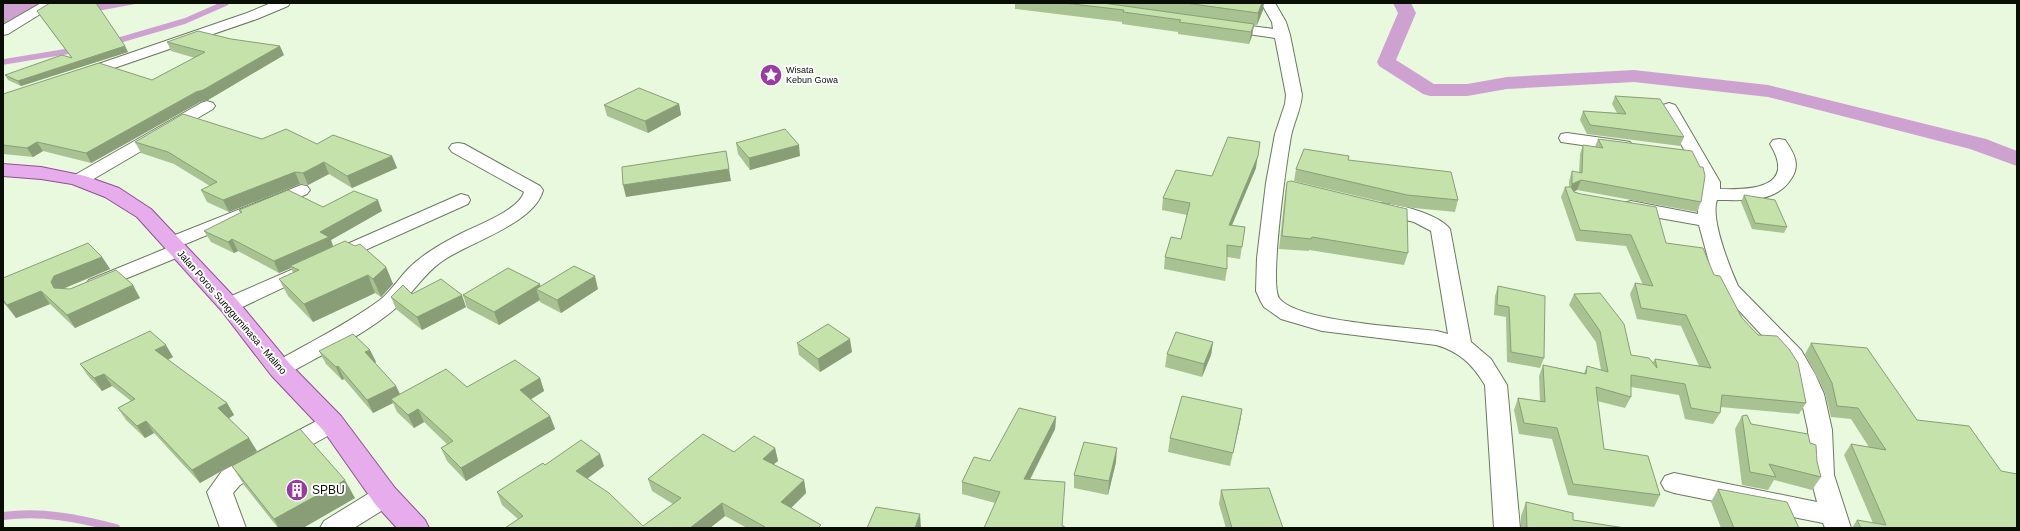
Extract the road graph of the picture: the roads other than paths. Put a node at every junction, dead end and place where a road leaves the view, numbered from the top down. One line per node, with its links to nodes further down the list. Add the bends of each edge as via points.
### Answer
1 (50, 3): 5 (street)
2 (283, 3): 7 (street, via 190,38)
3 (1268, 3): 6 (street, via 1280,22)
4 (1213, 25): 6 (street)
5 (3, 31)
6 (1283, 34): 27 (street, via 1294,95 1283,134 1282,185 1268,258 1266,291 1271,302 1288,314 1322,324 1437,338)
7 (69, 78)
8 (207, 106): 17 (street)
9 (1669, 108): 15 (street)
10 (1567, 138): 13 (street)
11 (1779, 144): 19 (street, via 1787,158 1788,170 1779,185 1758,194)
12 (458, 148): 28 (street, via 534,190 530,202 443,252 412,276 390,302 350,329)
13 (1643, 149)
14 (1673, 153): 15 (street)
15 (1695, 156): 19 (street, via 1711,182)
16 (3, 170): 17 (main road, Jalan Poros Sungguminasa - Malino, via 27,171)
17 (79, 180): 24 (main road, Jalan Poros Sungguminasa - Malino, via 99,186 130,202)
18 (301, 190): 24 (street)
19 (1711, 194): 23 (street, via 1707,202)
20 (462, 200): 26 (street)
21 (1360, 203): 27 (street, via 1437,224 1446,254)
22 (1615, 204): 23 (street)
23 (1707, 220): 32 (street, via 1729,289 1793,356 1804,374 1812,394 1820,430 1822,475)
24 (176, 247): 25 (street); 26 (main road, Jalan Poros Sungguminasa - Malino)
25 (77, 292)
26 (229, 305): 28 (main road, Jalan Poros Sungguminasa - Malino)
27 (1461, 345): 36 (street, via 1484,364 1496,384)
28 (280, 369): 29 (main road, Jalan Poros Sungguminasa - Malino)
29 (332, 423): 31 (main road, Jalan Poros Sungguminasa - Malino); 33 (street, via 237,474 224,485 220,492)
30 (1674, 483): 32 (street)
31 (385, 496): 34 (street); 35 (main road, Jalan Poros Sungguminasa - Malino)
32 (1836, 522)
33 (233, 528)
34 (333, 528)
35 (415, 528)
36 (1507, 528)

